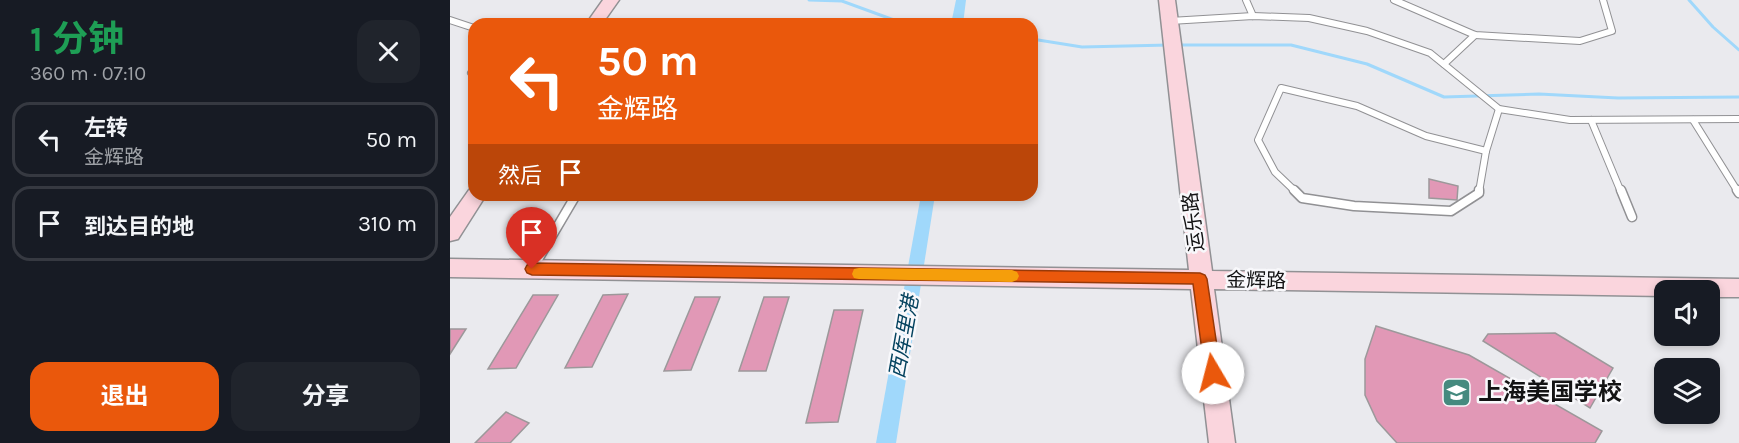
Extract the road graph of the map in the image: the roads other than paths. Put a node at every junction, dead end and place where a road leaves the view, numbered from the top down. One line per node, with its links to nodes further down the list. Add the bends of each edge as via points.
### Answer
1 (611, 0): 7 (street)
2 (1167, 0): 9 (street, 运乐路)
3 (1246, 0): 6 (lane)
4 (1394, 0): 11 (lane)
5 (1603, 0): 11 (lane, via 1611,31 1580,40)
6 (1253, 16): 9 (lane); 12 (lane, via 1309,18 1367,31 1430,53)
7 (598, 18)
8 (450, 20): 10 (lane)
9 (1169, 21): 25 (street, 运乐路)
10 (468, 26)
11 (1475, 35): 12 (lane)
12 (1444, 64): 13 (lane)
13 (1499, 109): 15 (lane); 17 (lane)
14 (1739, 119): 16 (lane)
15 (1591, 120): 16 (lane); 21 (lane)
16 (1693, 120): 18 (lane)
17 (1486, 151): 17 (lane, via 1479,193 1451,211 1397,209 1302,198 1275,171 1258,140 1281,88 1358,106 1426,136)
18 (1739, 193)
19 (472, 201): 22 (street)
20 (572, 201): 24 (lane)
21 (1632, 217)
22 (450, 233)
23 (450, 268): 24 (street, 金辉路)
24 (532, 269): 25 (street, 金辉路)
25 (1200, 279): 26 (street, 金辉路); 27 (street, 运乐路)
26 (1739, 288)
27 (1222, 443)

